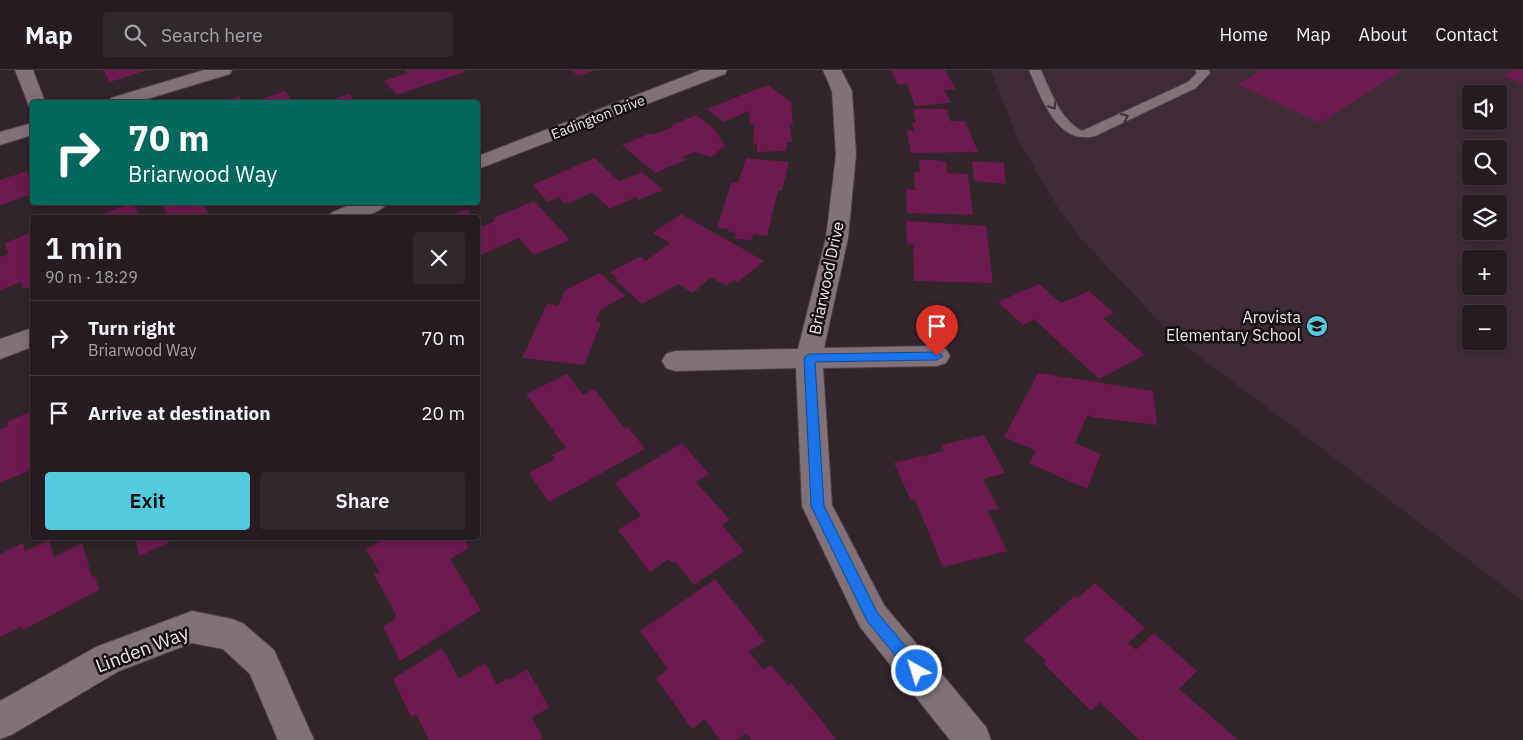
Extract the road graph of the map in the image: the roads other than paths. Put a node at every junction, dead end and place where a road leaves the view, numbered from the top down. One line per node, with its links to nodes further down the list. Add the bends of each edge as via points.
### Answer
1 (24, 70): 7 (street)
2 (224, 70): 8 (street)
3 (718, 70): 11 (street, Eadington Drive)
4 (832, 70): 17 (street, Briarwood Drive, via 842,91 846,155 836,238)
5 (1035, 70): 6 (lane, one-way to 6, via 1068,128 1080,134 1090,133 1192,85 1204,73)
6 (1201, 70)
7 (35, 100)
8 (125, 100)
9 (30, 130): 10 (street)
10 (0, 139)
11 (480, 162)
12 (370, 205): 13 (street)
13 (345, 215)
14 (30, 338): 15 (street)
15 (0, 349)
16 (937, 356): 17 (street)
17 (809, 358): 18 (street); 21 (street, Briarwood Drive, via 818,506 872,616)
18 (675, 361)
19 (0, 721): 20 (street, Linden Way, via 108,659 192,627 232,635 262,662)
20 (296, 740)
21 (973, 740)

